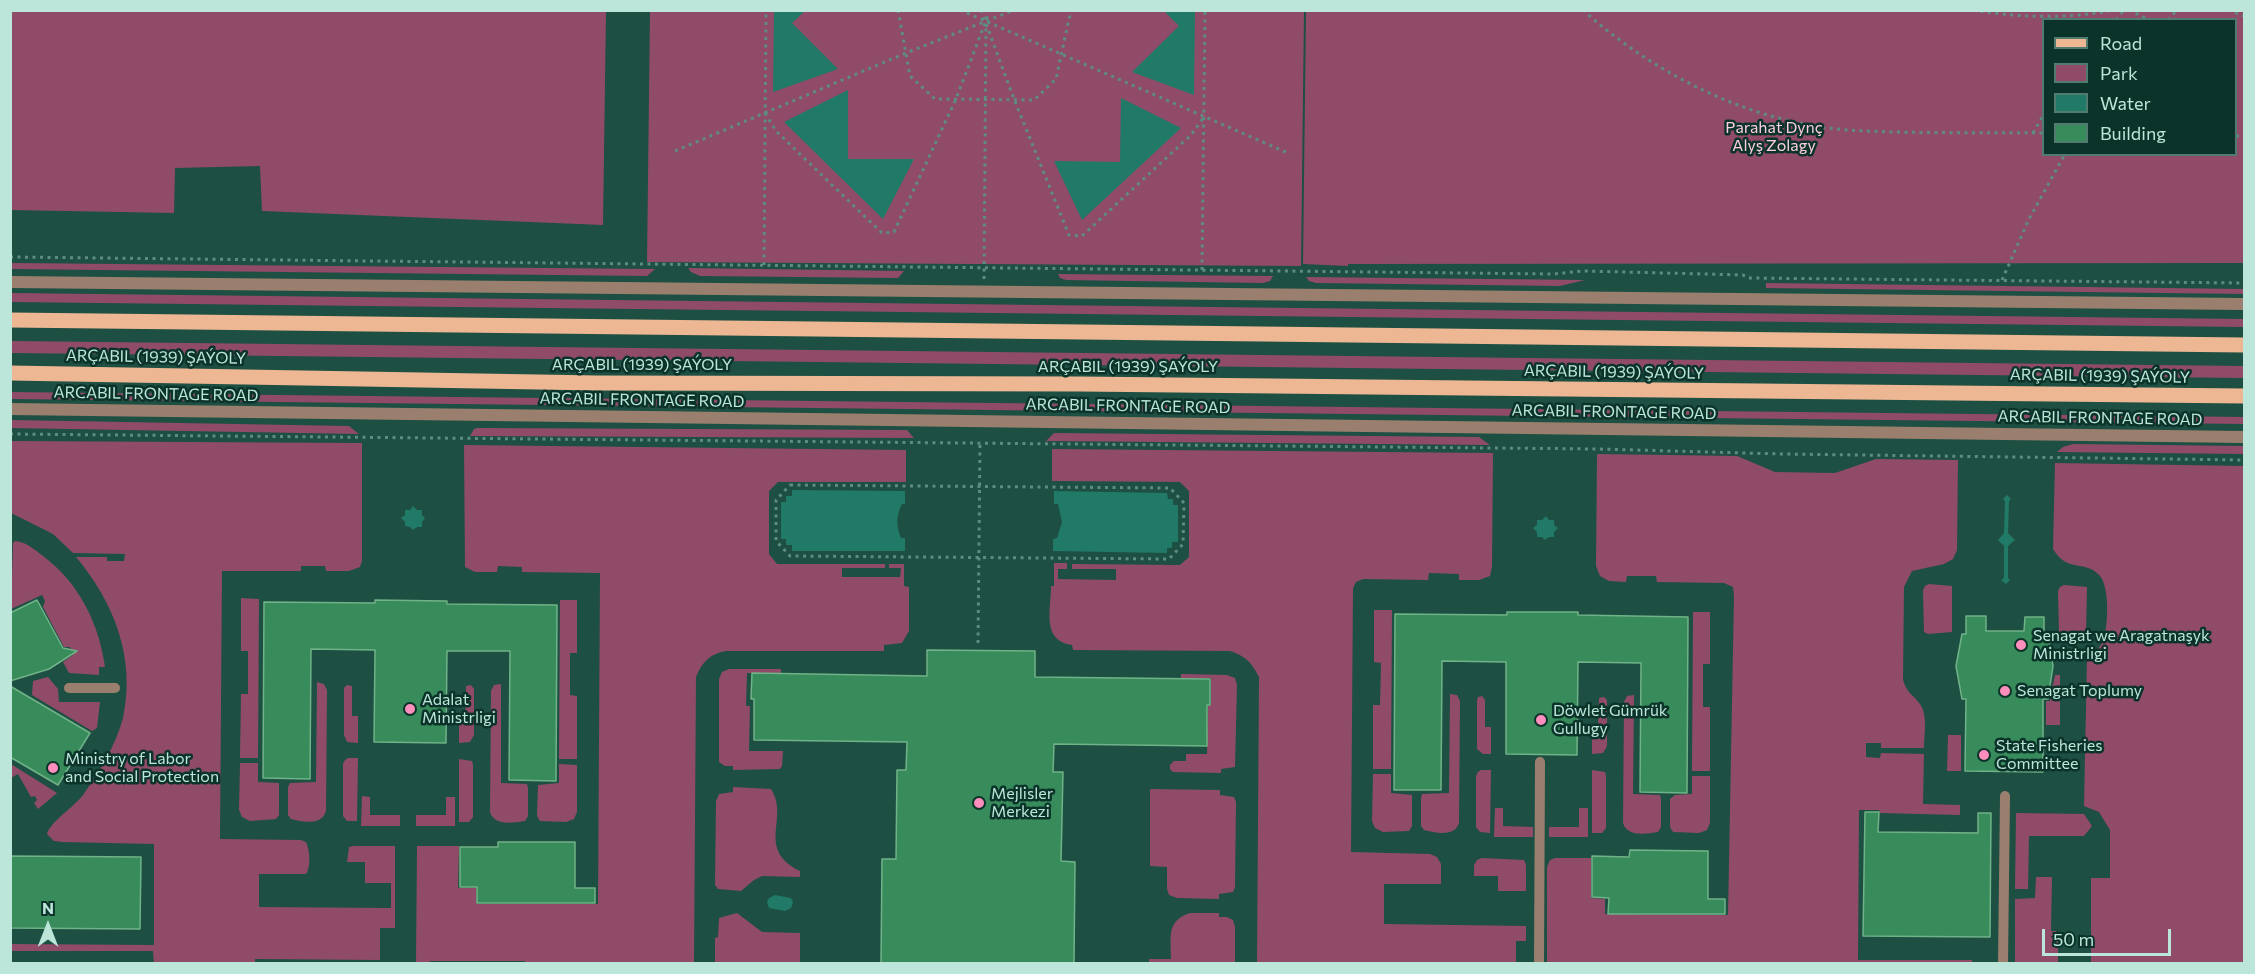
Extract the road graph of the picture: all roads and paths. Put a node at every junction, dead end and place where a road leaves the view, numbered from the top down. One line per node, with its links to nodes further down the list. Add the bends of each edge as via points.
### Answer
1 (766, 10): 22 (path)
2 (898, 10): 17 (path)
3 (960, 10): 16 (path)
4 (981, 10): 16 (path)
5 (988, 10): 16 (path)
6 (1014, 10): 16 (path)
7 (1071, 10): 18 (path)
8 (1205, 10): 24 (path)
9 (1583, 10): 25 (path, via 1636,51 1694,86 1780,118 1846,130)
10 (1973, 10): 11 (path, via 2038,17)
11 (2114, 10)
12 (2129, 10): 15 (path)
13 (2228, 10): 14 (path)
14 (2244, 16)
15 (2145, 18)
16 (986, 22): 17 (path); 18 (path); 19 (path); 20 (path); 21 (path)
17 (906, 53): 19 (path, via 910,76 935,99); 22 (path)
18 (1061, 56): 21 (path, via 1056,79 1034,100); 24 (path)
19 (956, 99): 20 (path); 22 (path, via 894,232 882,233 776,131)
20 (987, 99): 21 (path); 32 (path)
21 (1014, 99): 24 (path, via 1069,235 1082,236 1191,135)
22 (765, 113): 27 (path); 31 (path)
23 (2042, 116): 25 (path)
24 (1204, 117): 28 (path); 33 (path)
25 (2033, 133): 26 (path)
26 (2042, 133)
27 (675, 150)
28 (1290, 154)
29 (2064, 156): 34 (path, via 2029,219)
30 (10, 257): 31 (path)
31 (764, 265): 32 (path)
32 (984, 268): 33 (path); 37 (path)
33 (1202, 270): 34 (path, via 1554,274 1583,271 1707,273 1748,278)
34 (2002, 280): 36 (path)
35 (10, 282): 37 (street)
36 (2244, 283)
37 (984, 292): 38 (street)
38 (2244, 304)
39 (10, 320): 40 (main road, ARÇABIL (1939) ŞAÝOLY)
40 (2244, 345)
41 (10, 373): 42 (main road, ARÇABIL (1939) ŞAÝOLY, via 608,383)
42 (2244, 396)
43 (10, 409): 45 (street, ARCABIL FRONTAGE ROAD)
44 (10, 434): 46 (path)
45 (2244, 437)
46 (980, 443): 47 (path); 48 (path)
47 (2244, 460)
48 (980, 486): 49 (path); 49 (path, via 790,485 776,500 776,542 790,556); 49 (path, via 1170,488 1184,503 1183,544 1169,559)
49 (979, 557): 50 (path)
50 (978, 643)
51 (69, 688): 52 (lane)
52 (115, 688)
53 (1540, 762): 55 (lane)
54 (2005, 796): 56 (lane)
55 (1539, 963)
56 (2003, 963)

